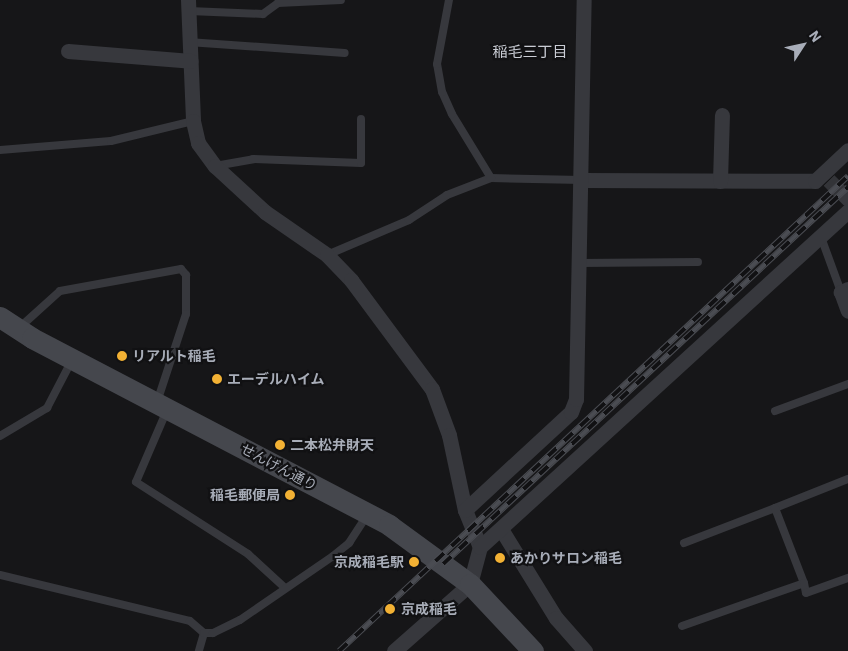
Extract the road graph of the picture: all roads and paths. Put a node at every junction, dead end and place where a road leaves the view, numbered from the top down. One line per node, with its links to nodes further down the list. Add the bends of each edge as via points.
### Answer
1 (341, 0): 4 (lane, via 278,3 262,14)
2 (449, 0): 15 (lane, via 437,64 442,92)
3 (584, 0): 16 (street)
4 (189, 6): 5 (street)
5 (188, 42): 7 (lane); 8 (street)
6 (68, 51): 8 (street)
7 (345, 54)
8 (191, 61): 11 (street)
9 (722, 115): 17 (street)
10 (361, 119): 14 (lane, via 360,163 253,159)
11 (193, 121): 12 (lane, via 111,141); 14 (street, via 198,143)
12 (0, 150)
13 (848, 150): 17 (street, via 826,178 816,181)
14 (215, 166): 20 (street, via 265,212)
15 (492, 178): 16 (lane); 20 (lane, via 447,196 409,220)
16 (582, 180): 17 (street); 22 (street)
17 (720, 181)
18 (848, 212): 19 (street)
19 (821, 237): 23 (lane); 36 (street)
20 (327, 255): 34 (street, via 351,280 432,389 450,435)
21 (698, 262): 22 (lane)
22 (580, 263): 34 (street, via 574,405)
23 (844, 290): 24 (street)
24 (848, 311)
25 (0, 317): 26 (main road, せんげん通り)
26 (18, 329): 27 (main road, せんげん通り); 29 (lane, via 60,291 181,269 186,275 186,314)
27 (73, 359): 29 (main road, せんげん通り); 31 (lane, via 47,408)
28 (848, 384): 30 (lane)
29 (162, 405): 35 (main road, せんげん通り); 43 (lane, via 136,482 248,554)
30 (775, 411)
31 (0, 436)
32 (848, 480): 33 (lane)
33 (775, 508): 37 (lane); 41 (lane)
34 (465, 510): 38 (street)
35 (368, 514): 42 (main road, せんげん通り, via 439,558); 43 (lane, via 349,543)
36 (501, 529): 38 (street); 49 (street, via 556,618)
37 (684, 543)
38 (480, 546): 42 (street)
39 (0, 575): 45 (lane, via 190,621)
40 (848, 578): 41 (lane, via 806,594)
41 (804, 583): 44 (lane)
42 (470, 584): 47 (street); 48 (main road, せんげん通り)
43 (284, 587): 45 (lane, via 240,620 213,633)
44 (682, 626)
45 (204, 633): 46 (lane)
46 (200, 651)
47 (394, 651)
48 (533, 651)
49 (585, 651)

